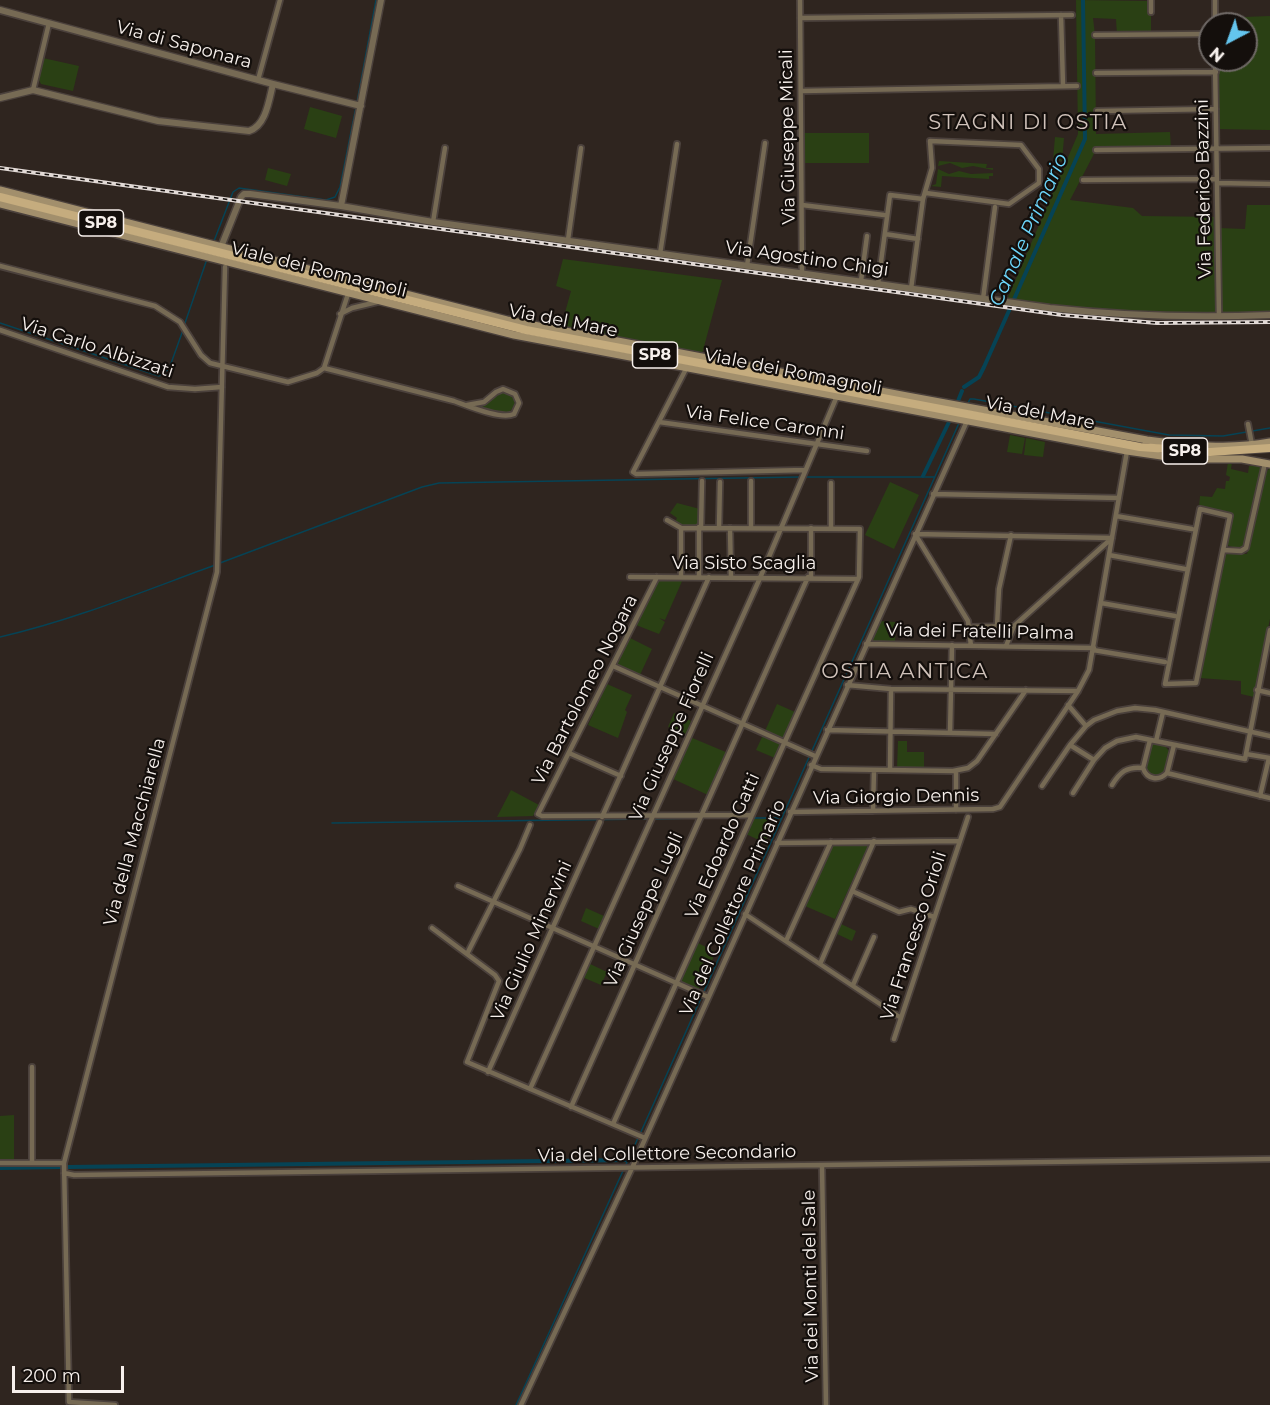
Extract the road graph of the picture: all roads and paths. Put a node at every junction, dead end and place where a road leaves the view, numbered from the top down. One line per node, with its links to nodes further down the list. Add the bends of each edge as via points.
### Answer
1 (280, 0): 15 (street)
2 (381, 0): 22 (street)
3 (800, 0): 9 (street, Via Giuseppe Micali)
4 (1151, 0): 6 (street)
5 (0, 10): 10 (street, Via di Saponara)
6 (1150, 12)
7 (1061, 15): 8 (street); 9 (street); 17 (street)
8 (1072, 15)
9 (800, 18): 20 (street, Via Giuseppe Micali)
10 (49, 23): 15 (street, Via di Saponara); 19 (street)
11 (1198, 34): 12 (street)
12 (1095, 35)
13 (1215, 72): 14 (street); 23 (street, Via Federico Bazzini)
14 (1096, 73)
15 (258, 80): 16 (street, Via di Saponara)
16 (273, 84): 19 (street, via 261,122 249,131 167,122); 22 (street, Via di Saponara)
17 (1063, 86): 18 (street); 20 (street)
18 (1077, 86)
19 (33, 90): 21 (street)
20 (801, 91): 40 (street, Via Giuseppe Micali)
21 (0, 98)
22 (358, 105): 41 (street)
23 (1216, 109): 24 (street); 29 (street, Via Federico Bazzini)
24 (1097, 111)
25 (765, 143): 53 (street)
26 (677, 144): 51 (street)
27 (445, 148): 44 (street)
28 (581, 148): 48 (street)
29 (1216, 148): 30 (street); 31 (street); 33 (street, Via Federico Bazzini)
30 (1270, 148)
31 (1096, 150)
32 (1083, 180): 33 (street)
33 (1217, 181): 34 (street); 64 (street, Via Federico Bazzini)
34 (1270, 184)
35 (0, 190): 49 (main road)
36 (926, 193): 36 (street, via 933,163 930,141 1021,145 1039,169 1039,183 1009,204); 38 (street)
37 (0, 197): 49 (main road, Via del Mare / SP8)
38 (923, 199): 45 (street, via 890,195); 47 (street)
39 (0, 204): 49 (main road)
40 (802, 205): 43 (street); 55 (street, Via Giuseppe Micali)
41 (341, 206): 44 (street, Via Agostino Chigi); 50 (street, Via Agostino Chigi, via 244,194)
42 (995, 207): 60 (street)
43 (884, 214)
44 (433, 222): 48 (street, Via Agostino Chigi)
45 (885, 234): 47 (street); 57 (street)
46 (867, 236): 56 (street)
47 (918, 239): 58 (street)
48 (568, 240): 51 (street, Via Agostino Chigi)
49 (202, 250): 50 (main road, Via del Mare / SP8)
50 (215, 253): 59 (main road, Viale dei Romagnoli); 75 (main road, via 562,332 1130,437 1192,445); 78 (main road, Via del Mare / SP8, via 535,332 1100,440 1187,452)
51 (660, 254): 53 (street, Via Agostino Chigi)
52 (0, 266): 66 (street, via 165,310 178,320 204,359)
53 (747, 266): 55 (street, Via Agostino Chigi)
54 (225, 267): 66 (street, Via della Macchiarella)
55 (802, 273): 56 (street, Via Agostino Chigi)
56 (861, 281): 57 (street, Via Agostino Chigi)
57 (878, 284): 58 (street, Via Agostino Chigi)
58 (911, 289): 60 (street, Via Agostino Chigi)
59 (348, 294): 61 (main road, Viale dei Romagnoli); 62 (street)
60 (983, 299): 64 (street, Via Agostino Chigi, via 1120,314)
61 (379, 302): 62 (street); 67 (main road, Viale dei Romagnoli, via 514,335)
62 (340, 314): 68 (street)
63 (1270, 315): 64 (street, Via Agostino Chigi)
64 (1219, 317)
65 (0, 330): 69 (street, Via Carlo Albizzati, via 168,387)
66 (223, 367): 68 (street, via 288,382); 69 (street, Via della Macchiarella)
67 (687, 367): 70 (main road, Viale dei Romagnoli); 73 (street)
68 (324, 368): 71 (street)
69 (222, 387): 209 (street, Via della Macchiarella, via 217,572)
70 (837, 396): 72 (main road, Viale dei Romagnoli); 77 (street, Via Giuseppe Fiorelli)
71 (467, 405): 71 (street, via 507,416 515,413 519,403 515,394 503,389 484,402)
72 (967, 421): 79 (main road, Viale dei Romagnoli); 87 (street, Via del Collettore Primario)
73 (659, 423): 77 (street, Via Felice Caronni); 82 (street, via 633,472 636,474)
74 (1249, 426): 75 (street)
75 (1252, 441): 76 (main road)
76 (1270, 442)
77 (817, 443): 80 (street, Via Felice Caronni); 82 (street, Via Giuseppe Fiorelli)
78 (1270, 448)
79 (1127, 451): 81 (main road, Viale dei Romagnoli); 88 (street)
80 (867, 452)
81 (1267, 464): 103 (street, via 1246,548 1240,552)
82 (803, 475): 96 (street, Via Giuseppe Fiorelli)
83 (702, 481): 92 (street)
84 (751, 481): 95 (street)
85 (720, 482): 93 (street)
86 (831, 483): 98 (street)
87 (933, 494): 88 (street); 100 (street, Via del Collettore Primario)
88 (1119, 498): 89 (street)
89 (1116, 516): 99 (street); 102 (street)
90 (667, 520): 91 (street)
91 (681, 528): 92 (street); 108 (street)
92 (700, 528): 93 (street); 109 (street)
93 (719, 528): 94 (street)
94 (730, 528): 95 (street); 112 (street)
95 (751, 528): 96 (street)
96 (781, 528): 97 (street); 113 (street, Via Giuseppe Fiorelli)
97 (811, 528): 98 (street); 110 (street)
98 (831, 528): 114 (street, Via Edoardo Gatti, via 860,529)
99 (1192, 529)
100 (915, 534): 101 (street); 119 (street); 121 (street, Via del Collettore Primario)
101 (1011, 535): 102 (street); 117 (street, via 999,589)
102 (1112, 538): 104 (street); 118 (street)
103 (1223, 550): 103 (street, via 1230,516 1200,509 1165,684 1196,682)
104 (1109, 555): 105 (street); 115 (street)
105 (1185, 569)
106 (630, 577): 107 (street, Via Sisto Scaglia)
107 (657, 577): 108 (street, Via Sisto Scaglia); 127 (street, Via Bartolomeo Nogara)
108 (681, 577): 109 (street, Via Sisto Scaglia)
109 (699, 577): 111 (street, Via Sisto Scaglia)
110 (810, 577): 113 (street, Via Sisto Scaglia); 114 (street, Via Sisto Scaglia); 139 (street, Via Giuseppe Lugli)
111 (709, 578): 112 (street, Via Sisto Scaglia); 129 (street, Via Giulio Minervini)
112 (731, 578): 113 (street, Via Sisto Scaglia)
113 (760, 578): 137 (street, Via Giuseppe Fiorelli)
114 (857, 579): 149 (street, Via Edoardo Gatti)
115 (1101, 603): 116 (street); 125 (street)
116 (1175, 616)
117 (997, 626): 118 (street); 119 (street)
118 (1014, 626): 124 (street)
119 (970, 627): 123 (street)
120 (1270, 630): 133 (street)
121 (866, 644): 122 (street, Via dei Fratelli Palma); 128 (street, Via del Collettore Primario)
122 (952, 645): 123 (street, Via dei Fratelli Palma); 131 (street)
123 (971, 646): 124 (street, Via dei Fratelli Palma)
124 (1006, 646): 125 (street, Via dei Fratelli Palma)
125 (1093, 649): 126 (street, Via dei Fratelli Palma); 134 (street, via 1089,670)
126 (1165, 662)
127 (613, 666): 129 (street); 152 (street, Via Bartolomeo Nogara)
128 (847, 685): 130 (street); 141 (street, Via del Collettore Primario)
129 (660, 688): 137 (street); 163 (street, Via Giulio Minervini)
130 (891, 689): 131 (street); 142 (street)
131 (951, 689): 132 (street); 144 (street)
132 (1026, 690): 134 (street); 145 (street)
133 (1257, 690): 135 (street); 143 (street)
134 (1078, 691): 136 (street)
135 (1270, 693)
136 (1068, 705): 140 (street); 169 (street, Via Giorgio Dennis, via 1000,807)
137 (701, 706): 139 (street); 175 (street, Via Giuseppe Fiorelli)
138 (1163, 712): 140 (street, via 1135,708 1117,711); 143 (street); 148 (street)
139 (742, 724): 149 (street); 173 (street, Via Giuseppe Lugli)
140 (1086, 726): 150 (street)
141 (827, 730): 142 (street); 153 (street, Via del Collettore Primario)
142 (890, 731): 144 (street); 160 (street)
143 (1249, 732): 146 (street); 154 (street)
144 (950, 733): 145 (street)
145 (996, 734): 161 (street, via 977,762)
146 (1270, 736)
147 (1150, 740): 148 (street); 156 (street, via 1136,737 1117,741); 158 (street)
148 (1156, 741): 151 (street)
149 (783, 742): 153 (street); 172 (street, Via Edoardo Gatti)
150 (1070, 745): 156 (street); 165 (street)
151 (1174, 745): 154 (street); 162 (street)
152 (569, 753): 163 (street); 176 (street, Via Bartolomeo Nogara, via 539,815)
153 (815, 756): 157 (street, Via del Collettore Primario)
154 (1245, 756): 155 (street)
155 (1269, 758): 167 (street)
156 (1094, 760): 166 (street)
157 (811, 765): 159 (street, via 821,769); 171 (street, Via del Collettore Primario)
158 (1143, 768): 162 (street, via 1152,778 1161,778); 164 (street, via 1123,771)
159 (874, 770): 160 (street); 170 (street)
160 (890, 770): 161 (street)
161 (956, 771): 169 (street)
162 (1167, 772): 167 (street)
163 (621, 776): 176 (street, Via Giulio Minervini)
164 (1112, 785)
165 (1042, 786)
166 (1073, 793)
167 (1260, 796): 168 (street)
168 (1270, 798)
169 (956, 810): 170 (street, Via Giorgio Dennis)
170 (873, 811): 171 (street, Via Giorgio Dennis)
171 (790, 812): 181 (street, Via del Collettore Primario)
172 (752, 815): 173 (street); 195 (street, Via Edoardo Gatti)
173 (701, 816): 175 (street); 193 (street, Via Giuseppe Lugli)
174 (968, 817): 179 (street, Via Francesco Orioli)
175 (650, 819): 176 (street); 191 (street, Via Giuseppe Fiorelli)
176 (601, 820): 188 (street, Via Giulio Minervini)
177 (530, 825): 184 (street)
178 (874, 841): 179 (street, Via Francesco Orioli); 180 (street, Via Francesco Orioli); 183 (street)
179 (960, 841): 186 (street, Via Francesco Orioli)
180 (831, 842): 181 (street, Via Francesco Orioli); 190 (street)
181 (777, 843): 185 (street, Via del Collettore Primario)
182 (458, 886): 184 (street)
183 (852, 891): 186 (street, via 899,912 911,909); 194 (street)
184 (493, 902): 188 (street); 192 (street)
185 (745, 914): 190 (street); 197 (street, Via del Collettore Primario)
186 (934, 917): 198 (street, Via Francesco Orioli)
187 (432, 928): 192 (street)
188 (553, 928): 191 (street); 201 (street, Via Giulio Minervini)
189 (874, 937): 196 (street)
190 (786, 941): 194 (street)
191 (594, 946): 193 (street); 202 (street, Via Giuseppe Fiorelli)
192 (467, 954): 201 (street, via 499,981 466,1060)
193 (635, 964): 195 (street); 203 (street, Via Giuseppe Lugli)
194 (820, 964): 196 (street)
195 (676, 982): 197 (street); 204 (street, Via Edoardo Gatti)
196 (853, 985): 198 (street)
197 (708, 997): 205 (street, Via del Collettore Primario)
198 (901, 1018): 199 (street, Via Francesco Orioli)
199 (894, 1039)
200 (32, 1067): 208 (street)
201 (488, 1072): 202 (street)
202 (530, 1089): 203 (street)
203 (571, 1107): 204 (street)
204 (613, 1124): 205 (street)
205 (645, 1138): 211 (street, Via del Collettore Primario)
206 (1270, 1159): 210 (street, Via del Collettore Secondario)
207 (0, 1163): 208 (street)
208 (32, 1163): 209 (street)
209 (64, 1163): 212 (street, Via della Macchiarella)
210 (822, 1166): 211 (street, Via del Collettore Secondario); 215 (street, Via dei Monti del Sale)
211 (632, 1168): 212 (street, Via del Collettore Secondario); 214 (street, Via del Collettore Primario)
212 (64, 1173): 213 (street, Via della Macchiarella, via 69,1402)
213 (115, 1405)
214 (521, 1405)
215 (826, 1405)

